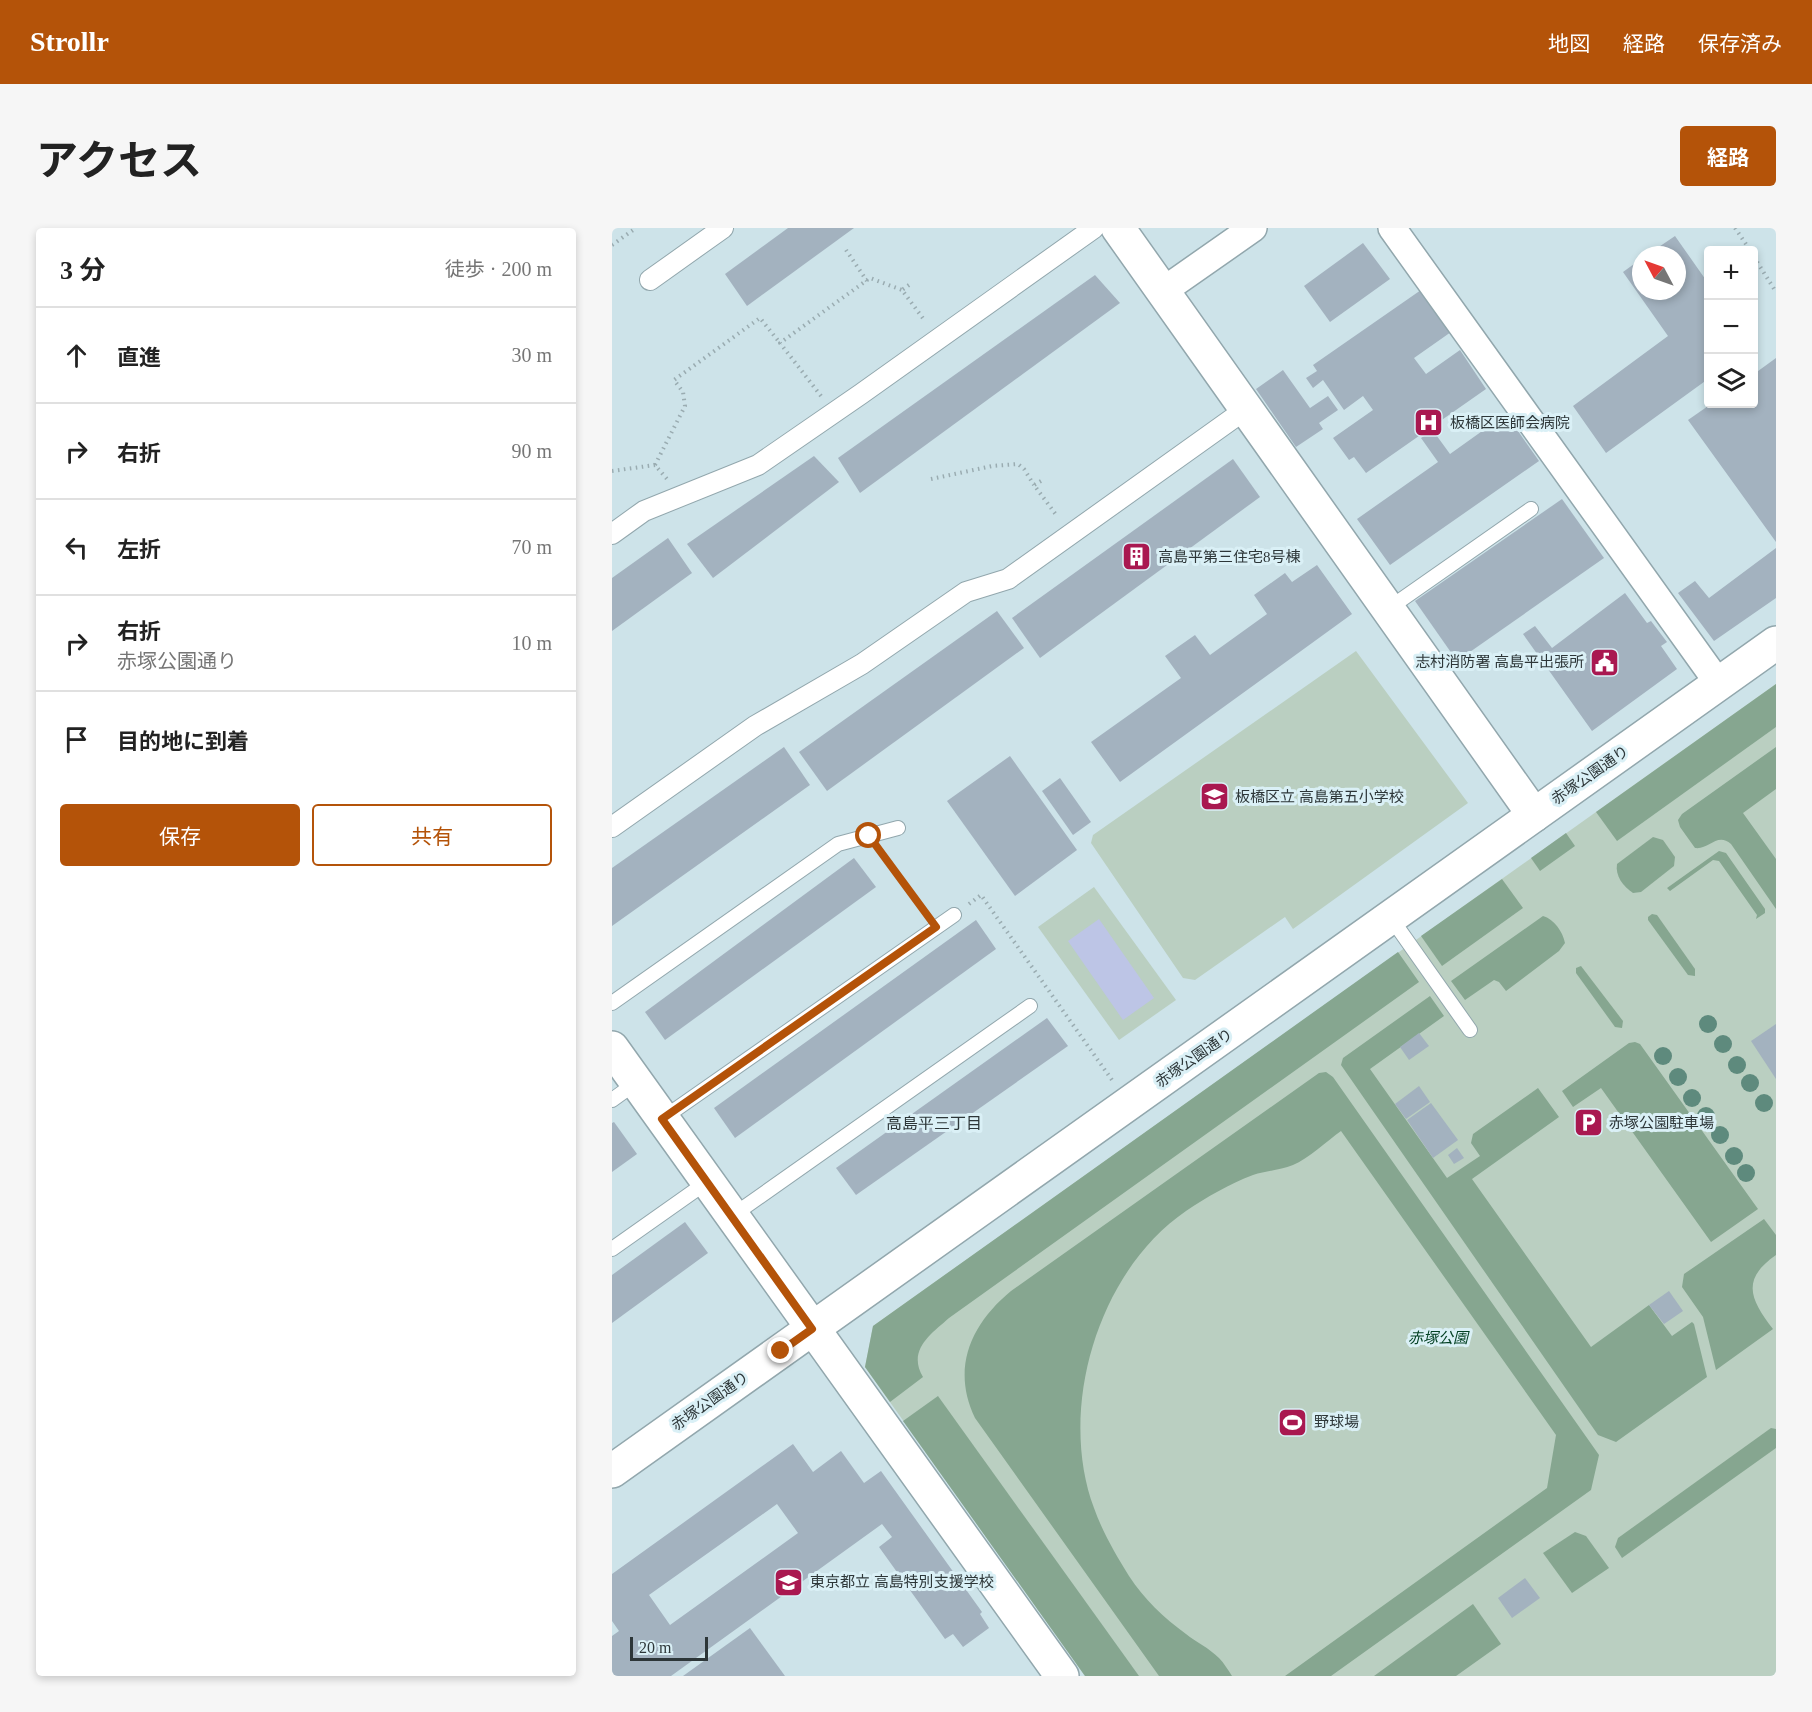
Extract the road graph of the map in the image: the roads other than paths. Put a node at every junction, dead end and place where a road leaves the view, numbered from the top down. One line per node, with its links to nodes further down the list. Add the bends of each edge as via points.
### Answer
1 (723, 228): 6 (street)
2 (1094, 228): 10 (street, via 758,465 644,511)
3 (1118, 228): 7 (street)
4 (1252, 228): 7 (street)
5 (1392, 228): 13 (street)
6 (650, 280)
7 (1163, 291): 8 (street)
8 (1246, 409): 11 (street); 15 (street, via 1008,579 966,592 862,664 755,726)
9 (1531, 509): 11 (lane)
10 (612, 534)
11 (1388, 609): 14 (street)
12 (1776, 643): 13 (street, 赤塚公園通り)
13 (1719, 684): 14 (street, 赤塚公園通り)
14 (1534, 815): 18 (street, 赤塚公園通り)
15 (612, 827)
16 (898, 828): 19 (lane, via 838,844)
17 (954, 915): 24 (lane)
18 (1391, 918): 21 (lane); 28 (street, 赤塚公園通り)
19 (612, 1003)
20 (1030, 1006): 26 (lane)
21 (1470, 1030)
22 (612, 1048): 23 (street)
23 (624, 1091): 24 (street)
24 (662, 1119): 25 (street)
25 (707, 1182): 26 (street); 27 (lane)
26 (732, 1216): 28 (street)
27 (612, 1249)
28 (812, 1329): 29 (street, 赤塚公園通り); 30 (street)
29 (612, 1471)
30 (1062, 1676)

